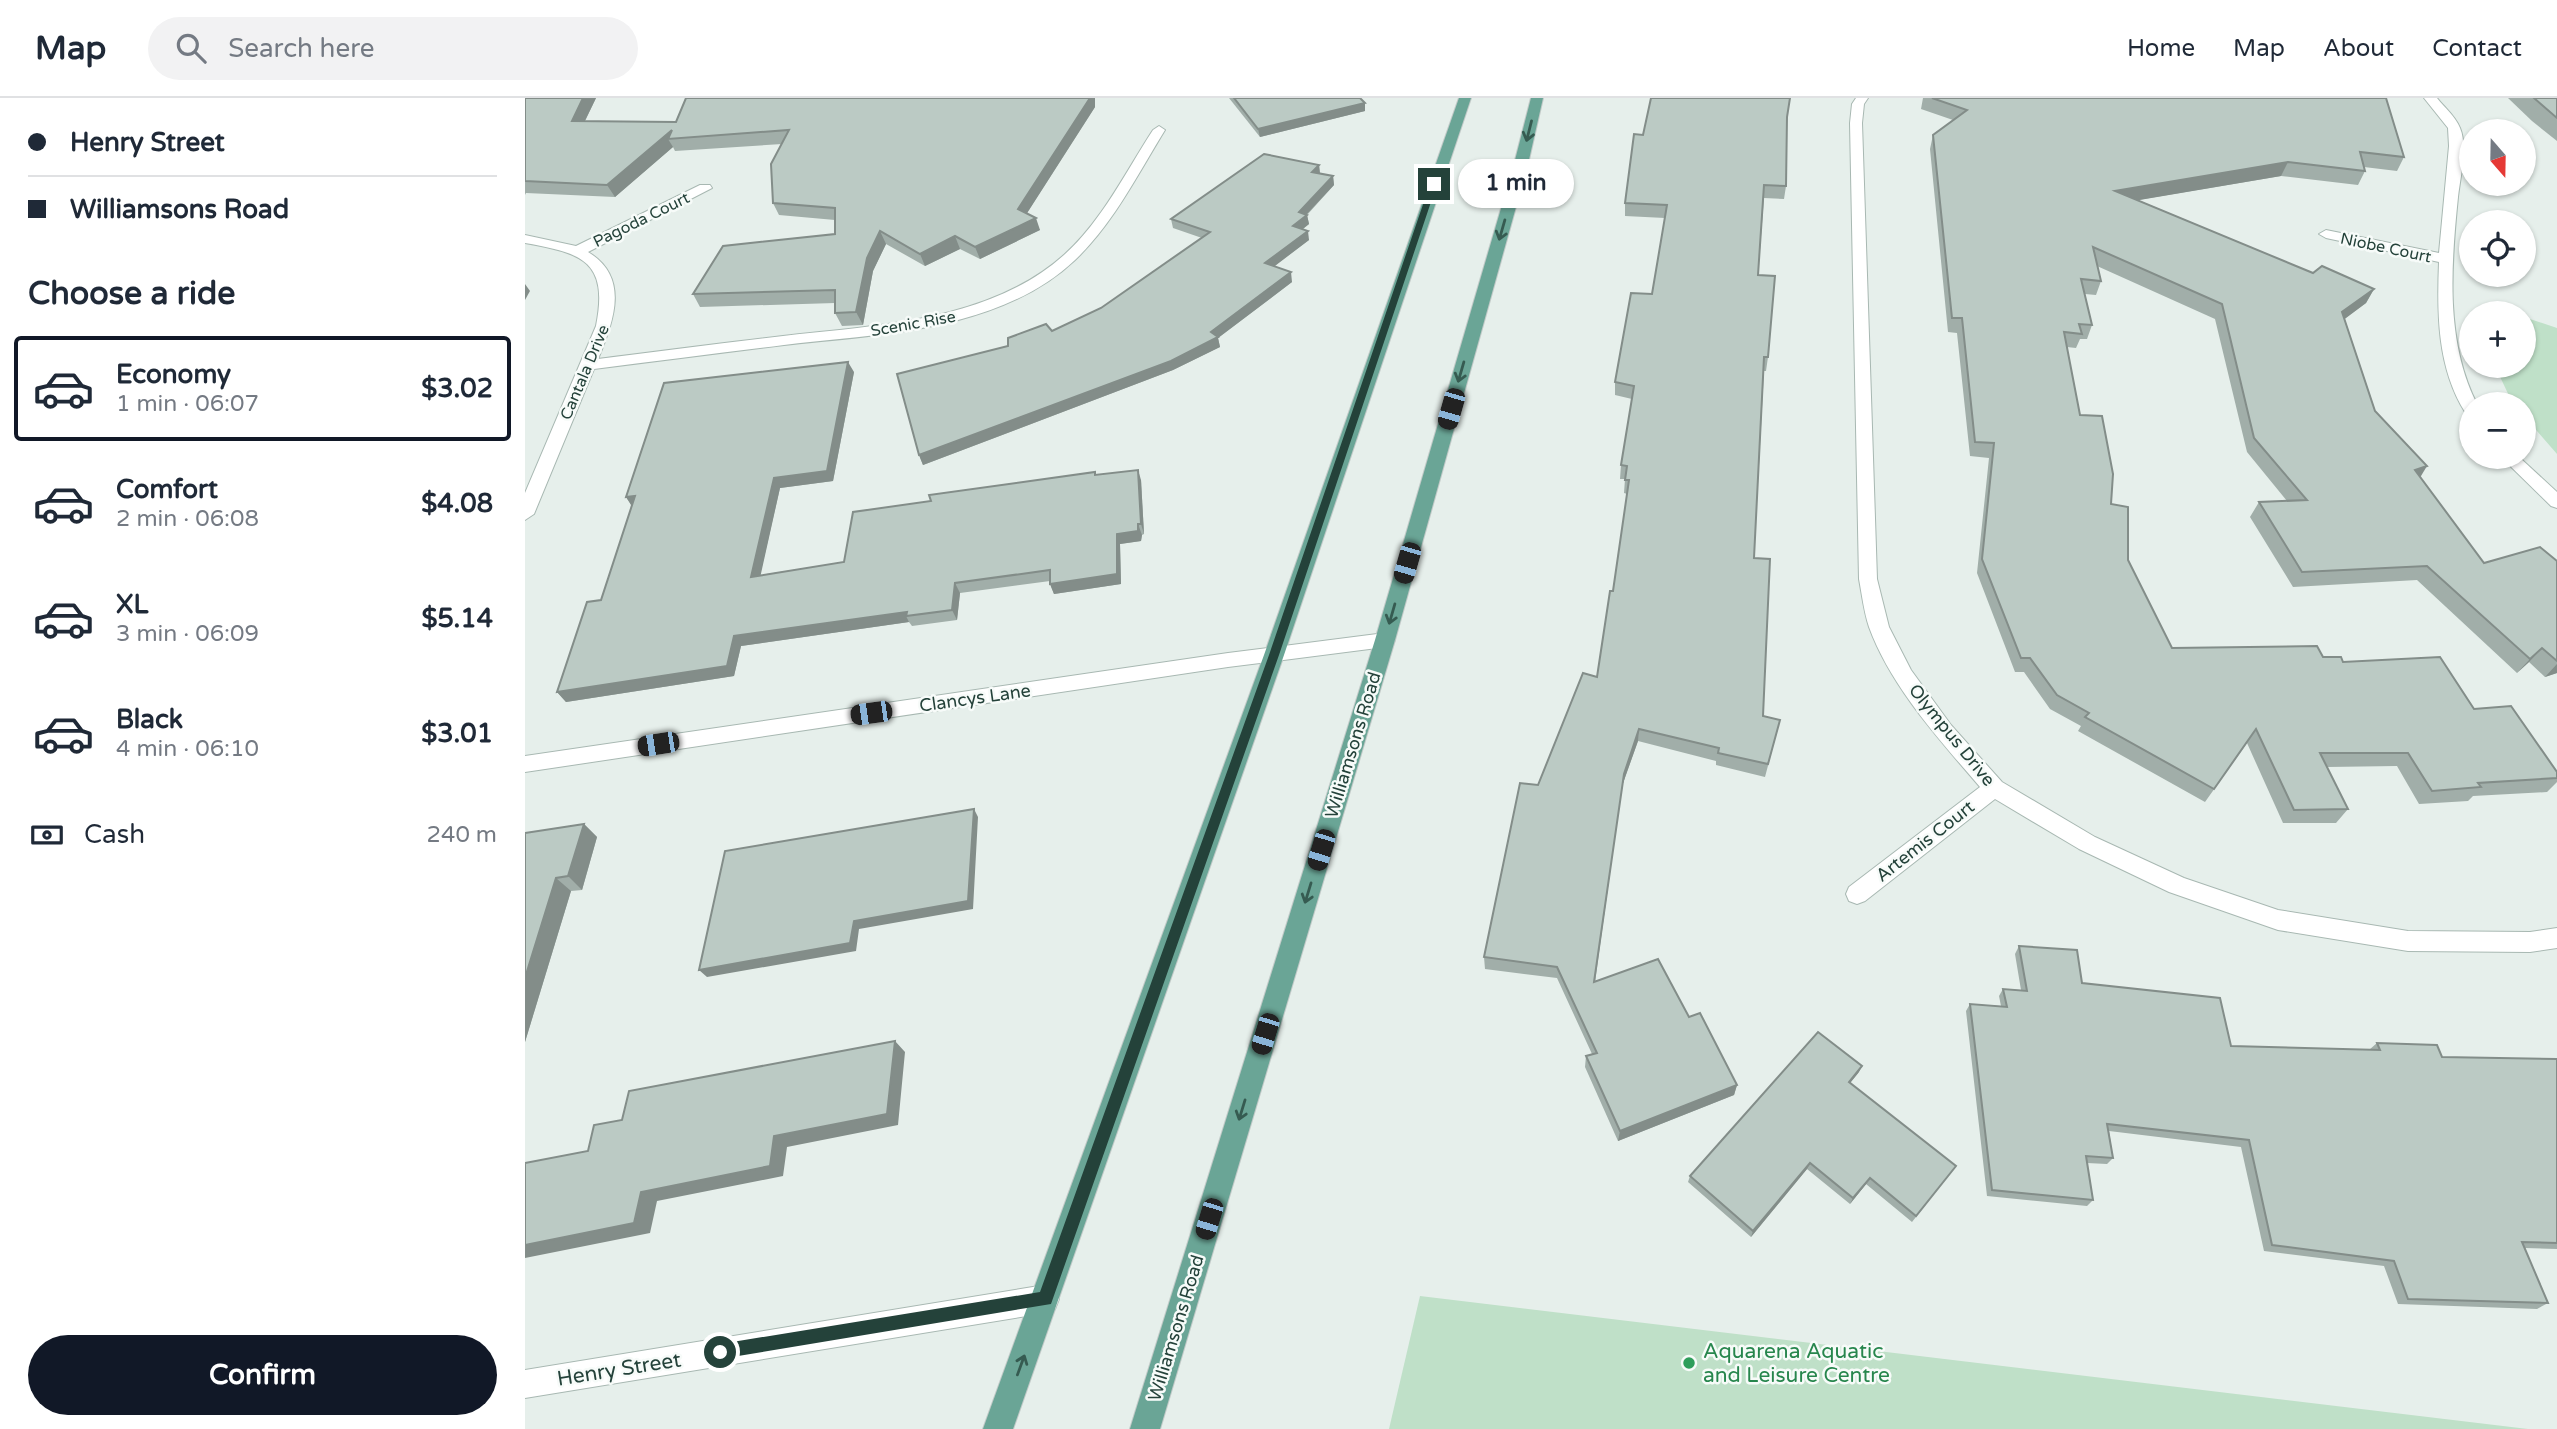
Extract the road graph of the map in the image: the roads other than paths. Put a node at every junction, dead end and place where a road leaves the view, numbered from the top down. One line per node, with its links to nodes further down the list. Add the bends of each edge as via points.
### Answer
1 (1465, 98): 17 (main road)
2 (1537, 98): 16 (main road, Williamsons Road, one-way to 16)
3 (1862, 98): 19 (street, Olympus Drive, via 1856,123 1868,579 1879,627 1903,674 1944,731)
4 (2430, 98): 10 (street, via 2454,128 2456,146)
5 (1159, 130): 11 (street, Scenic Rise, via 1094,230 1067,260 1011,294 961,314 894,328)
6 (705, 188): 9 (street, Pagoda Court)
7 (2326, 234): 10 (street, Niobe Court)
8 (525, 239): 9 (street, Cantala Drive)
9 (577, 251): 11 (street, Cantala Drive, via 595,262 609,281 611,303)
10 (2446, 259): 12 (street, via 2449,355)
11 (587, 365): 15 (street, Cantala Drive)
12 (2464, 392)
13 (2522, 469): 14 (street)
14 (2557, 502)
15 (525, 513)
16 (1385, 640): 17 (street, Clancys Lane); 25 (main road, Williamsons Road, one-way to 25)
17 (1274, 655): 18 (street, Clancys Lane); 22 (main road)
18 (525, 764)
19 (1994, 788): 20 (street, Artemis Court); 21 (street, Olympus Drive, via 2087,843 2176,886 2279,920 2408,941)
20 (1857, 894)
21 (2557, 938)
22 (1045, 1299): 23 (street, Henry Street); 24 (main road, one-way to 22)
23 (525, 1384)
24 (998, 1429)
25 (1146, 1429)

